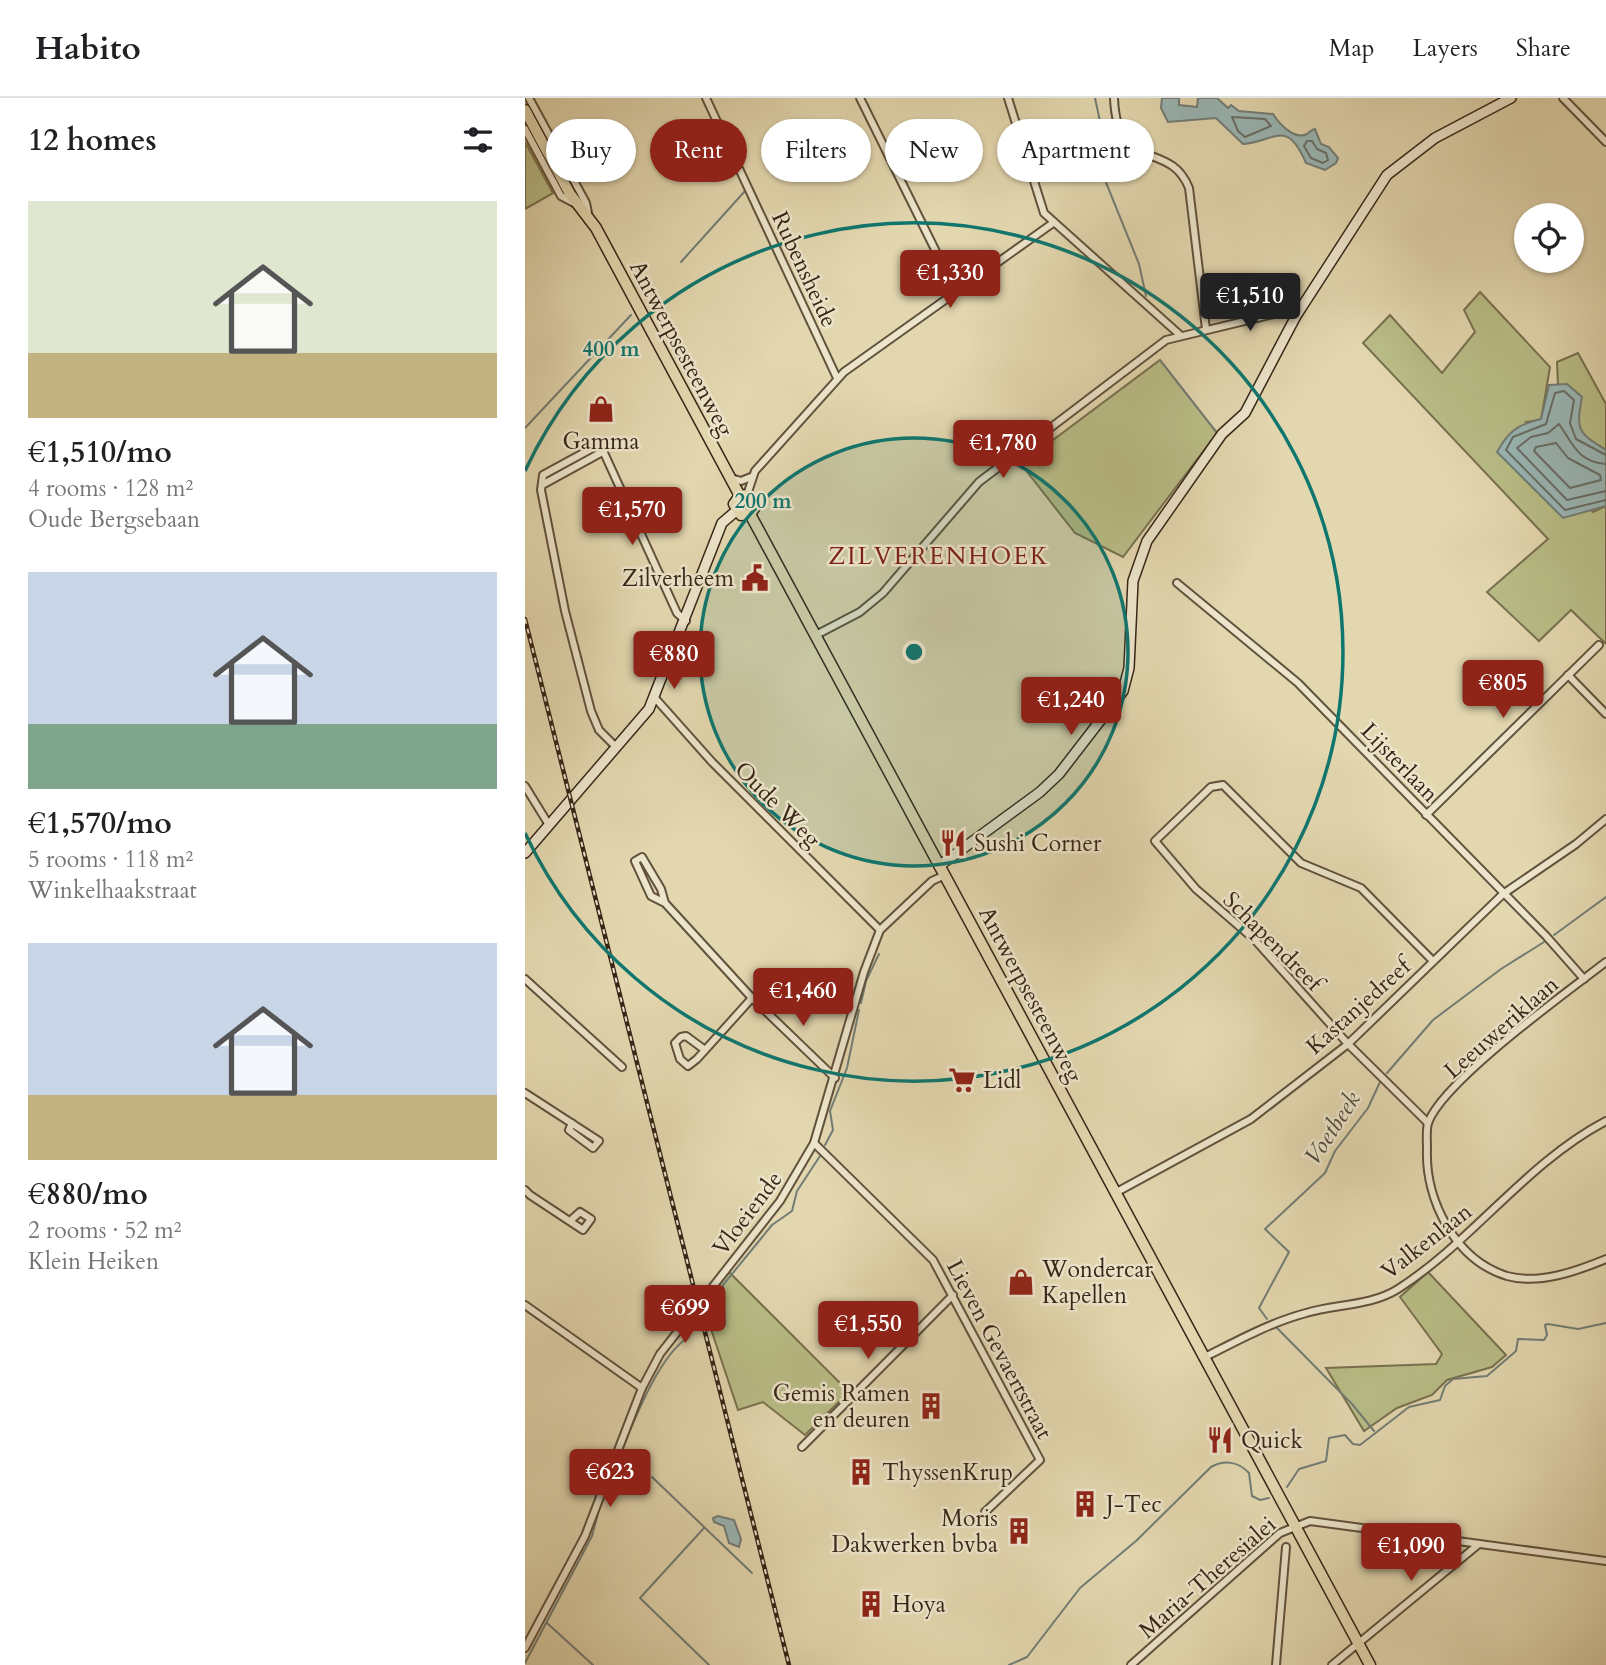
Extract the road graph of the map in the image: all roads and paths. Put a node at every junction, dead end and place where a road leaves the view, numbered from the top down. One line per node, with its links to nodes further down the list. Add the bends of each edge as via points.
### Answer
1 (529, 98): 12 (street, Antwerpsesteenweg, via 586,203)
2 (706, 98): 18 (street, Rubensheide)
3 (860, 98): 14 (street)
4 (1008, 98): 13 (street, via 1045,213)
5 (1114, 98): 16 (street, via 1115,119 1126,144 1175,166 1186,180)
6 (1511, 98): 15 (street, via 1435,138 1387,175)
7 (1563, 98): 10 (street)
8 (525, 110): 11 (main road, Antwerpsesteenweg)
9 (525, 130): 11 (street, Antwerpsesteenweg, via 561,196)
10 (1606, 142)
11 (579, 205): 12 (main road, Antwerpsesteenweg)
12 (589, 219): 20 (main road, Antwerpsesteenweg)
13 (1053, 223): 14 (street); 17 (street)
14 (955, 290): 18 (street)
15 (1296, 316): 16 (street, via 1286,311); 37 (street, via 1245,413 1222,435 1142,551 1133,581 1129,668 1123,691 1059,774)
16 (1206, 329): 17 (street)
17 (1180, 335): 26 (street, via 1167,340 979,482 883,593 860,612)
18 (837, 378): 19 (street)
19 (751, 477): 20 (street); 21 (street)
20 (731, 478): 21 (main road, Antwerpsesteenweg)
21 (744, 496): 22 (main road, via 735,501); 23 (main road, via 755,504)
22 (736, 511): 23 (main road); 25 (street, via 722,523)
23 (750, 514): 26 (main road, Antwerpsesteenweg)
24 (1177, 583): 33 (street, Lijsterlaan, via 1298,683)
25 (686, 621): 29 (street); 31 (street, via 677,613 604,451 542,485 565,611 591,711 599,730)
26 (815, 635): 37 (main road, Antwerpsesteenweg)
27 (1599, 645): 28 (street)
28 (1568, 675): 30 (street); 33 (street)
29 (655, 698): 31 (street); 40 (street, Oude Weg, via 712,762)
30 (1606, 714)
31 (615, 746): 35 (street)
32 (525, 786): 35 (street)
33 (1426, 815): 38 (street, Lijsterlaan)
34 (1606, 819): 38 (street, Kastanjedreef)
35 (549, 825): 36 (street)
36 (525, 853)
37 (942, 870): 40 (street, Vloeiende); 56 (main road, Antwerpsesteenweg)
38 (1503, 894): 41 (street, Kastanjedreef); 44 (street, Lijsterlaan)
39 (665, 902): 39 (street, via 646,862 642,857 635,861 650,896); 45 (street)
40 (880, 930): 49 (street, Vloeiende)
41 (1433, 961): 46 (street, Kastanjedreef); 46 (street, Schapendreef, via 1361,888 1301,863 1223,785 1211,787 1155,841 1196,889 1255,940)
42 (1606, 962): 44 (street, Leeuweriklaan)
43 (525, 979): 48 (street)
44 (1584, 979): 53 (street, Leeuweriklaan, via 1475,1066)
45 (752, 998): 47 (street); 49 (street)
46 (1348, 1044): 53 (street, Schapendreef); 56 (street, Kastanjedreef, via 1251,1119)
47 (705, 1050): 47 (street, via 688,1066 680,1059 675,1043 686,1036)
48 (622, 1067)
49 (835, 1078): 54 (street, Vloeiende)
50 (525, 1093): 52 (street)
51 (1606, 1122): 58 (street, Valkenlaan, via 1576,1137 1536,1168)
52 (572, 1123): 52 (street, via 569,1130 593,1148 599,1141)
53 (1428, 1123): 58 (street, via 1426,1171 1436,1209)
54 (814, 1143): 60 (street, Lieven Gevaertstraat, via 933,1260); 63 (street, Vloeiende, via 780,1201 660,1354)
55 (525, 1191): 57 (street)
56 (1115, 1193): 62 (main road, Antwerpsesteenweg)
57 (570, 1221)
58 (1459, 1243): 59 (street, via 1485,1265 1508,1276 1545,1278); 62 (street, Valkenlaan, via 1397,1290 1273,1322)
59 (1606, 1259)
60 (953, 1295): 64 (street); 65 (street, Lieven Gevaertstraat, via 1040,1460)
61 (525, 1306): 63 (street)
62 (1203, 1358): 66 (main road, Antwerpsesteenweg)
63 (642, 1388): 71 (street, Vloeiende, via 585,1536)
64 (802, 1447)
65 (985, 1512)
66 (1296, 1524): 67 (street, Maria-Theresialei, via 1310,1521); 70 (main road, Antwerpsesteenweg); 72 (street, Maria-Theresialei, via 1280,1533)
67 (1479, 1544): 69 (street, Maria-Theresialei); 70 (street)
68 (1286, 1548): 73 (street)
69 (1606, 1561)
70 (1358, 1643): 74 (street); 75 (main road, Antwerpsesteenweg)
71 (525, 1648)
72 (1131, 1665)
73 (1276, 1665)
74 (1332, 1665)
75 (1370, 1665)

